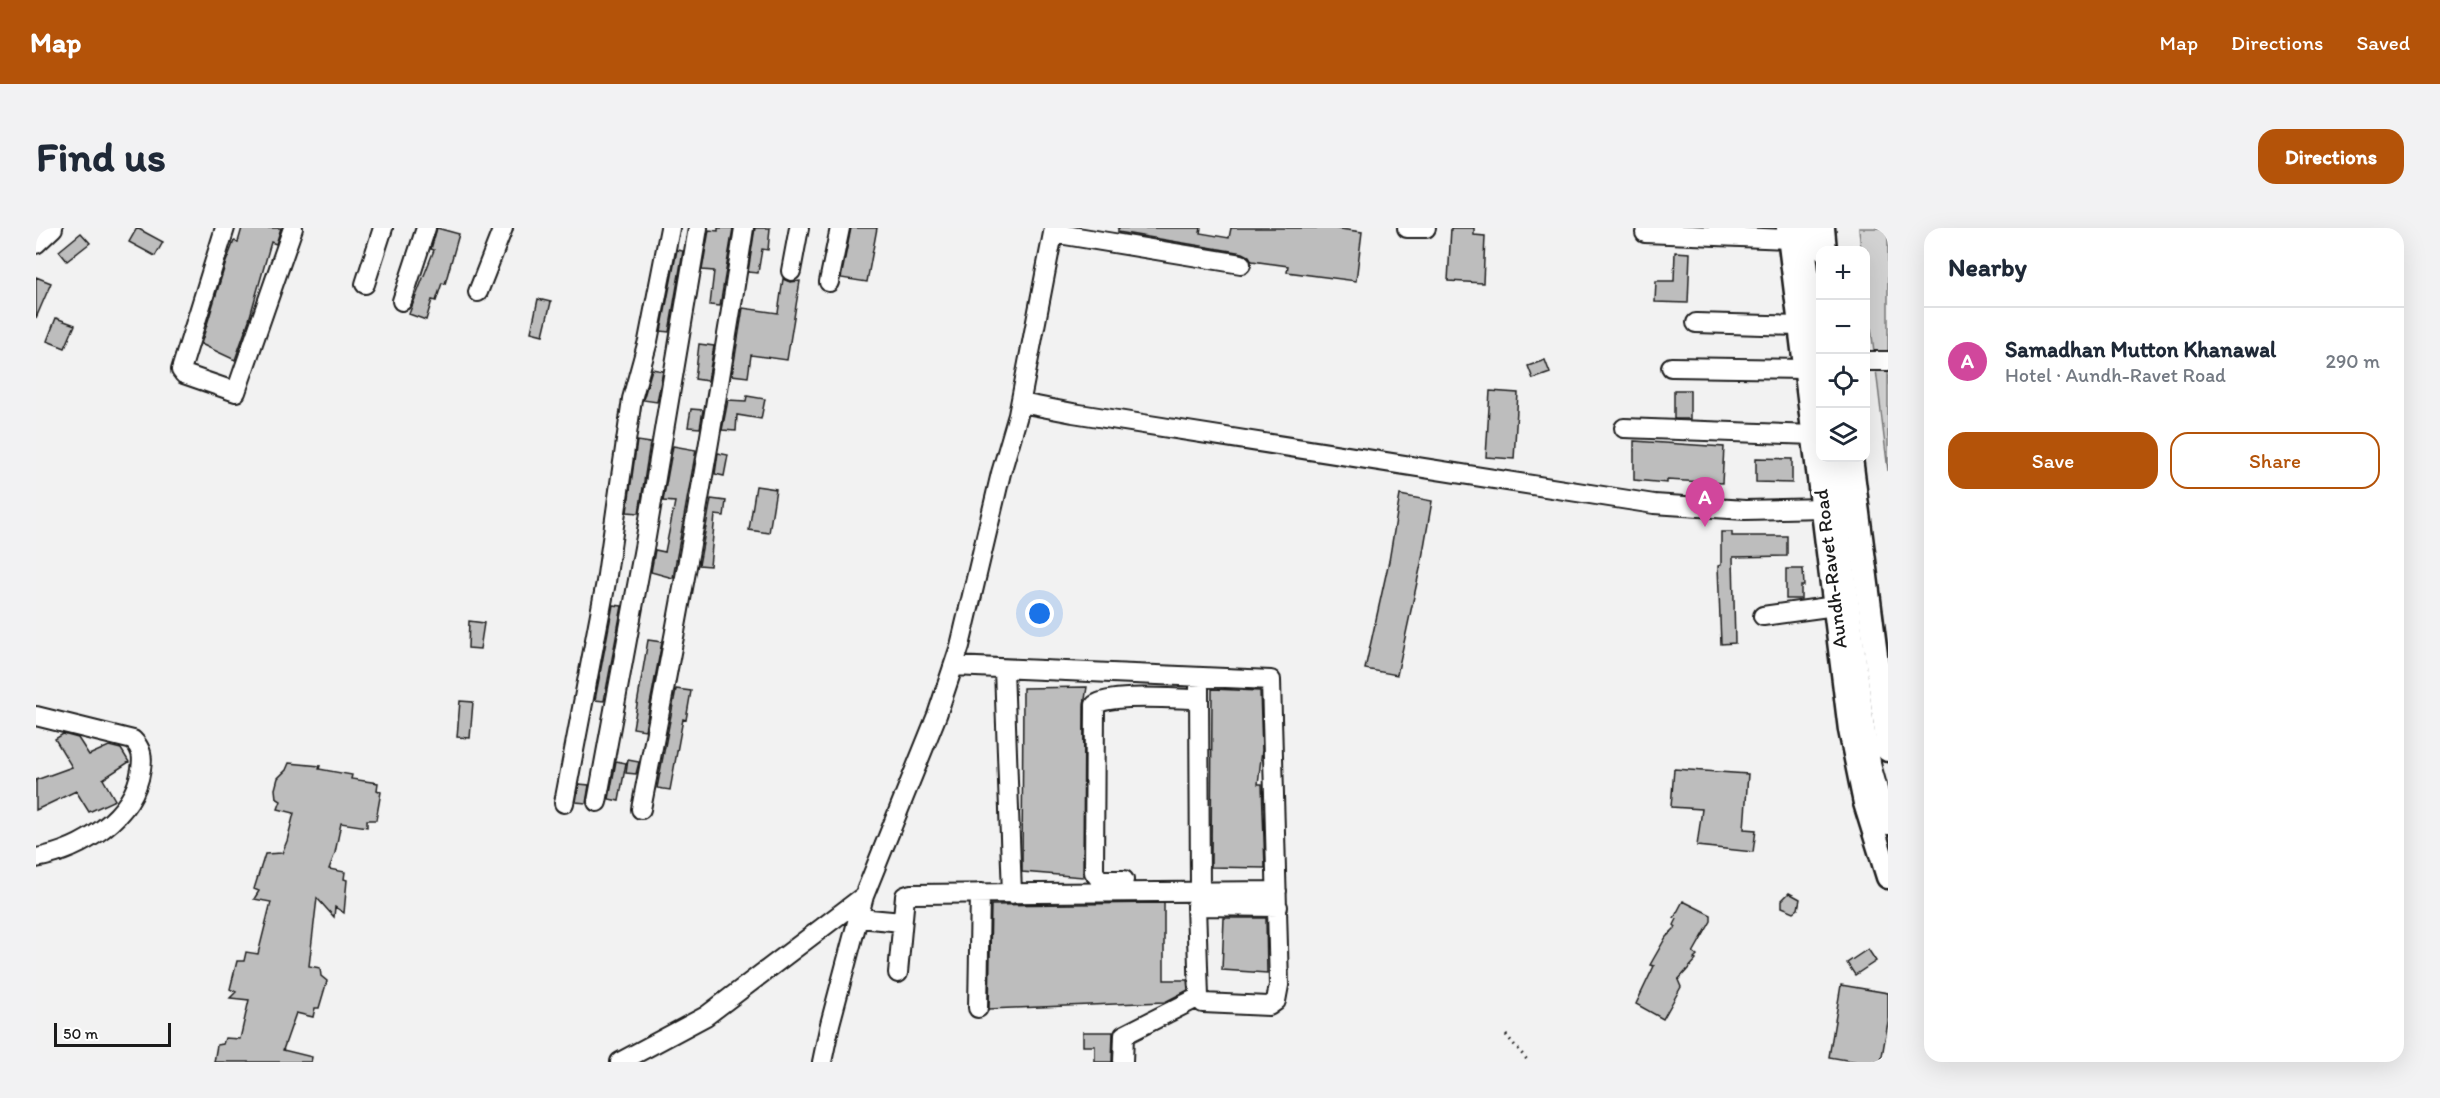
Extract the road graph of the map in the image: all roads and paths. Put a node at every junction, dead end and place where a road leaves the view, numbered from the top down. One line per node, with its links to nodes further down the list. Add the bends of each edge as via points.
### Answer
1 (53, 228): 18 (street)
2 (225, 228): 3 (street, via 181,370 236,392)
3 (293, 228)
4 (383, 228): 23 (street)
5 (426, 228): 25 (street)
6 (503, 228): 24 (street)
7 (670, 228): 47 (street, via 648,341 632,399 606,582)
8 (698, 228): 46 (street)
9 (744, 228): 48 (street, via 682,599)
10 (799, 228): 21 (street)
11 (840, 228): 22 (street)
12 (1407, 228): 13 (street)
13 (1426, 228)
14 (1823, 228): 19 (main road)
15 (1053, 231): 20 (street); 32 (street)
16 (1794, 232): 17 (street); 27 (main road, Aundh-Ravet Road); 31 (street)
17 (1645, 234)
18 (36, 244)
19 (1825, 246)
20 (1240, 264)
21 (791, 271)
22 (829, 282)
23 (365, 284)
24 (478, 292)
25 (402, 301)
26 (1696, 323): 27 (street)
27 (1800, 326): 31 (main road, Aundh-Ravet Road)
28 (1870, 361): 29 (street)
29 (1888, 361)
30 (1671, 366): 31 (street)
31 (1813, 367): 34 (main road, Aundh-Ravet Road)
32 (1021, 403): 37 (street, via 1654,504 1745,510); 40 (street)
33 (1624, 428): 34 (street)
34 (1814, 435): 37 (main road, Aundh-Ravet Road)
35 (1832, 462): 49 (street, via 1865,728)
36 (1852, 462): 45 (main road, Aundh-Ravet Road)
37 (1823, 508): 38 (main road, Aundh-Ravet Road)
38 (1835, 606): 39 (street); 49 (main road, Aundh-Ravet Road, via 1862,792)
39 (1763, 616)
40 (954, 666): 41 (street); 55 (street)
41 (1004, 669): 42 (street); 54 (street)
42 (1200, 675): 43 (street); 56 (street, via 1271,680)
43 (1199, 699): 52 (street); 52 (street, via 1119,698 1101,700 1095,705 1094,872 1100,880)
44 (36, 716): 50 (street, via 133,740 142,755 137,786 119,815 72,847)
45 (1888, 750)
46 (597, 802)
47 (564, 803)
48 (641, 809)
49 (1882, 831): 51 (main road, Aundh-Ravet Road)
50 (36, 858)
51 (1888, 877)
52 (1200, 884): 54 (street); 56 (street)
53 (980, 893): 54 (street); 58 (street, via 922,892 905,896); 61 (street)
54 (1012, 894)
55 (864, 896): 57 (street); 63 (street, via 706,1016)
56 (1277, 899): 60 (street, via 1196,906); 60 (street, via 1276,1001 1269,1006 1211,1004 1203,1003)
57 (859, 918): 58 (street); 64 (street)
58 (902, 922): 59 (street)
59 (898, 973)
60 (1199, 997): 65 (street, via 1124,1035)
61 (978, 1008)
62 (1506, 1035): 66 (path)
63 (620, 1062)
64 (822, 1062)
65 (1123, 1062)
66 (1528, 1062)

